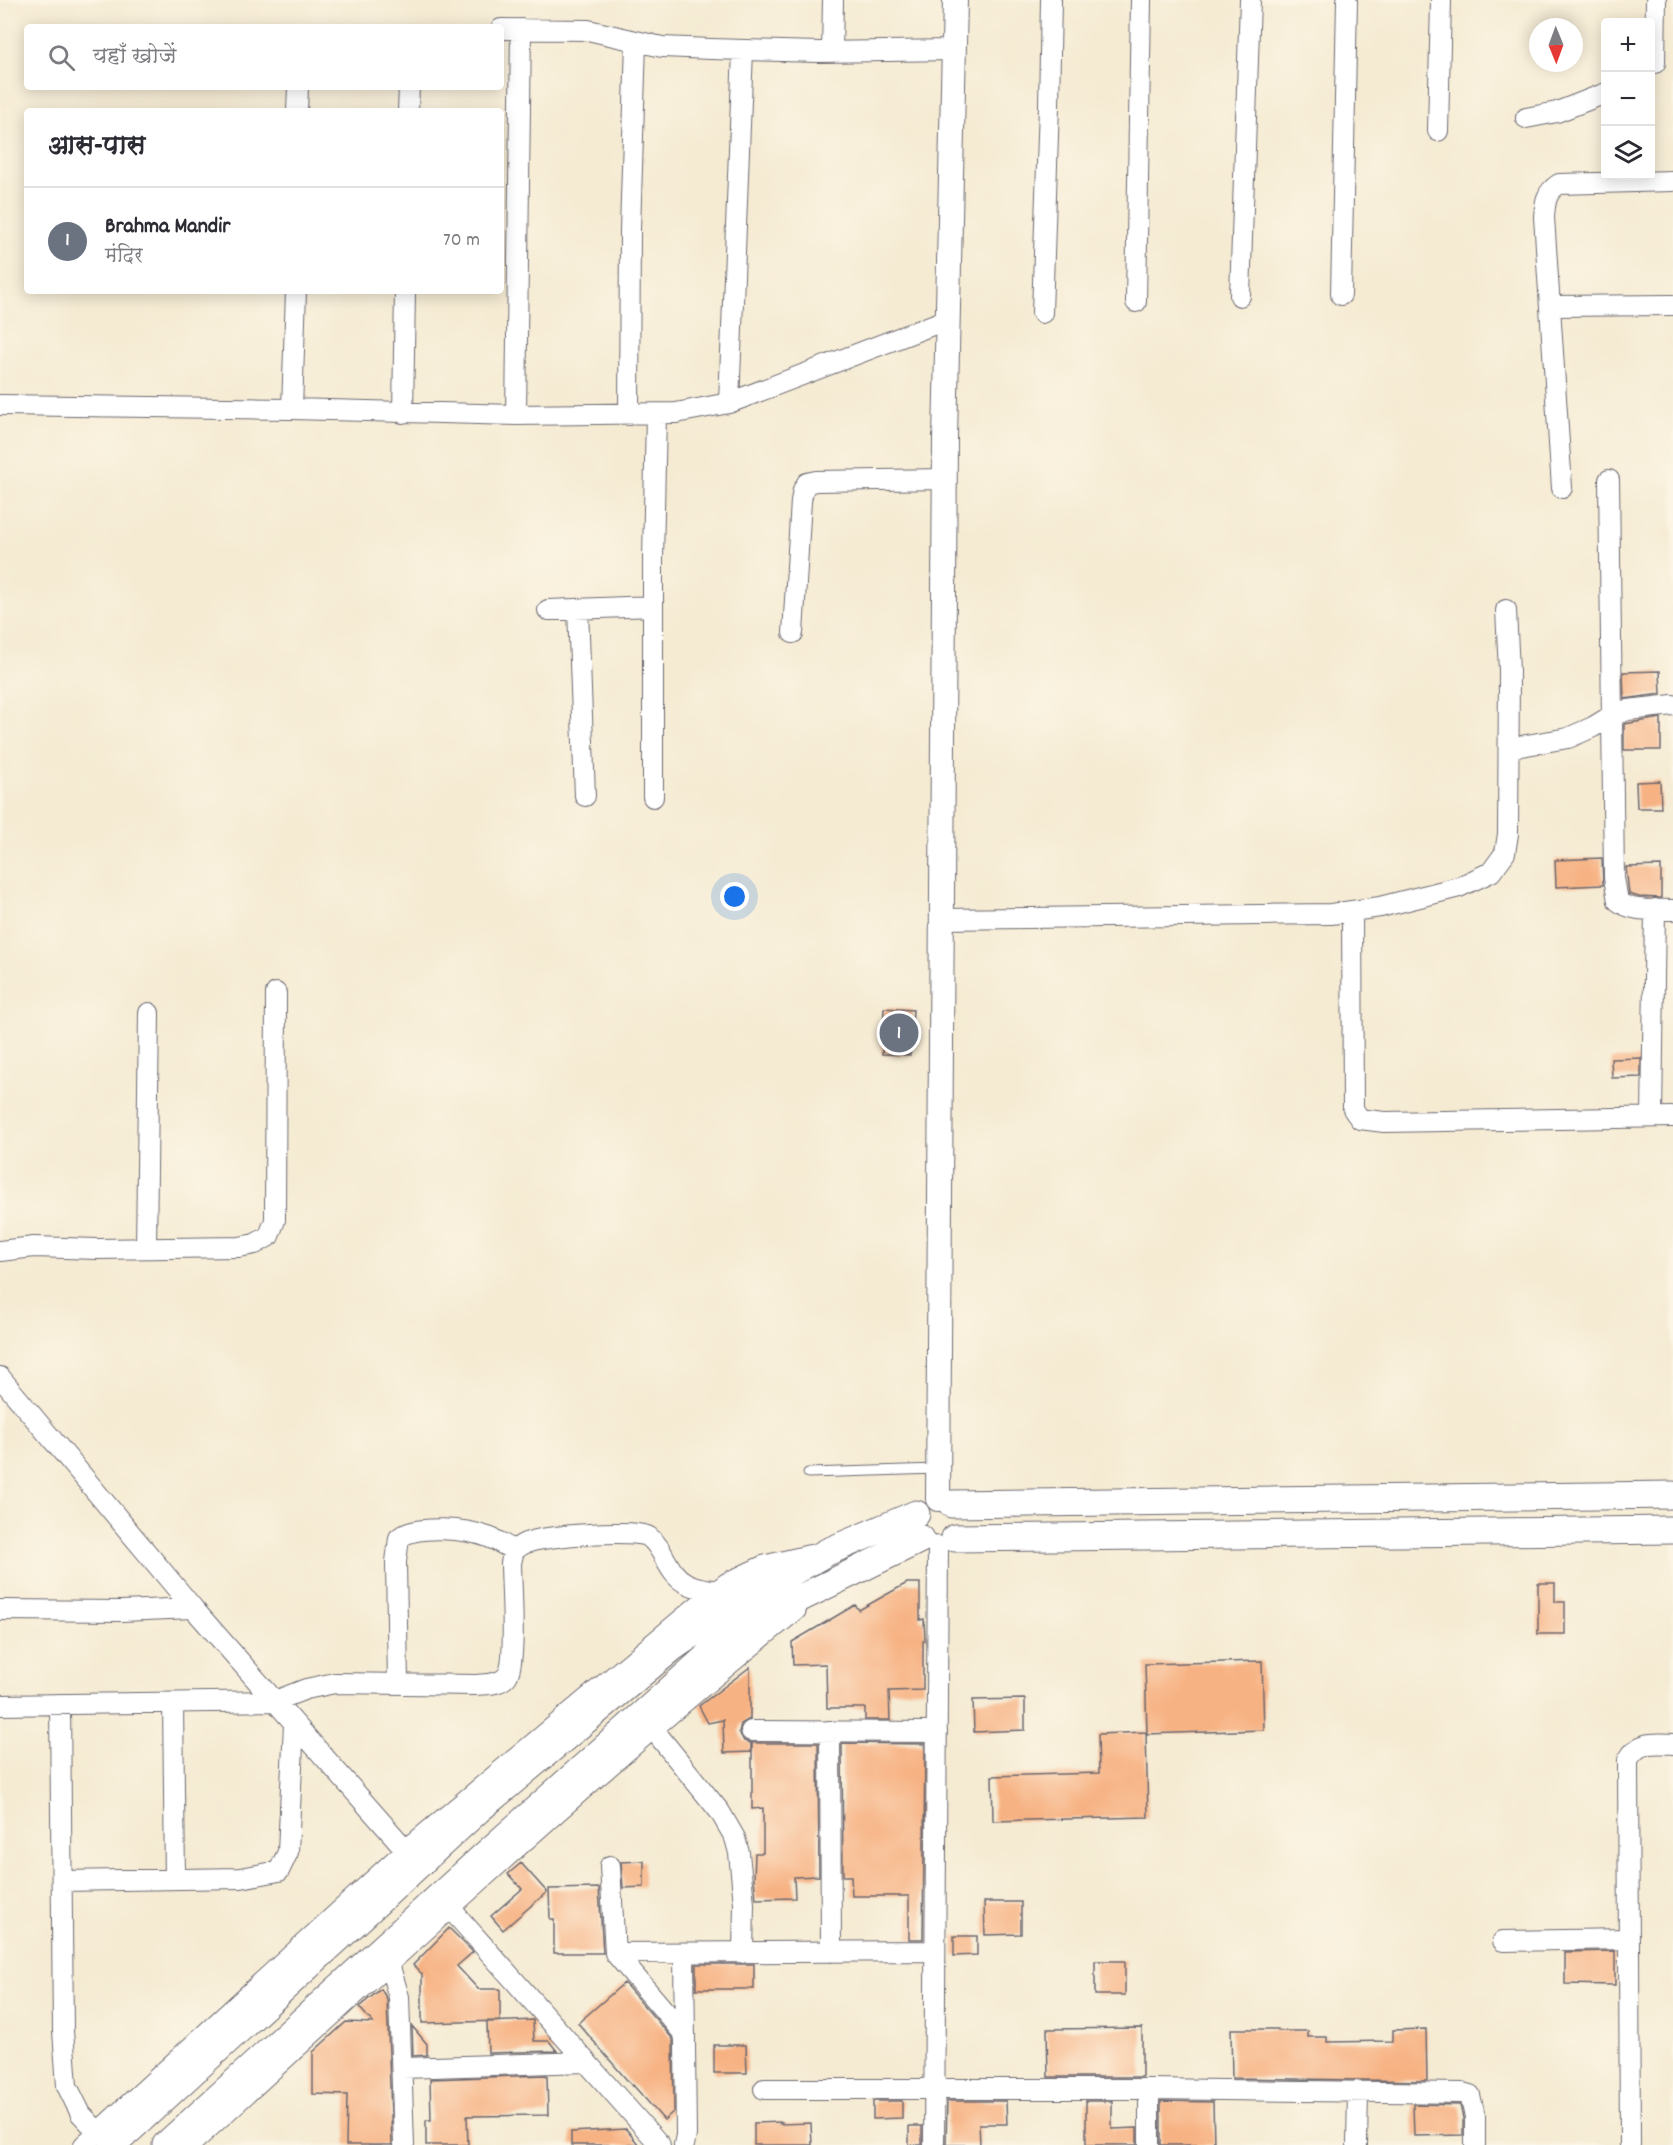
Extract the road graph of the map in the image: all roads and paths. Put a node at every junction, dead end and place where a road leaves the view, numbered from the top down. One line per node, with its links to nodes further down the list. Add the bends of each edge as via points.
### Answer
1 (833, 0): 14 (street)
2 (955, 0): 13 (street)
3 (1051, 0): 31 (street)
4 (1141, 0): 28 (street)
5 (1250, 0): 27 (street)
6 (1347, 0): 26 (street)
7 (1441, 0): 22 (street)
8 (1656, 0): 15 (street)
9 (504, 28): 10 (street)
10 (521, 29): 11 (street, via 588,30); 38 (street)
11 (636, 42): 12 (street, via 662,47); 39 (street)
12 (742, 50): 14 (street); 33 (street)
13 (954, 50): 14 (street); 32 (street)
14 (832, 52)
15 (1660, 62)
16 (298, 90): 19 (street)
17 (409, 90): 20 (street)
18 (1601, 95): 21 (street, via 1557,112)
19 (297, 108)
20 (408, 108)
21 (1526, 118)
22 (1438, 131)
23 (1673, 181): 30 (street, via 1569,183 1551,189 1545,200 1544,217)
24 (296, 294): 35 (street)
25 (405, 294): 36 (street)
26 (1341, 295)
27 (1240, 296)
28 (1136, 302)
29 (1673, 305): 30 (street)
30 (1550, 306): 42 (street)
31 (1042, 313)
32 (948, 319): 33 (street); 40 (street)
33 (729, 403): 37 (street)
34 (0, 405): 35 (street)
35 (292, 409): 36 (street)
36 (403, 413): 38 (street)
37 (656, 414): 39 (street); 43 (street)
38 (516, 415): 39 (street)
39 (629, 415)
40 (945, 479): 47 (street, via 807,483 801,501); 55 (street)
41 (1609, 480): 49 (street)
42 (1562, 488)
43 (653, 606): 44 (street); 52 (street)
44 (578, 609): 45 (street); 51 (street)
45 (548, 610)
46 (1506, 610): 50 (street)
47 (793, 633)
48 (1673, 705): 49 (street)
49 (1611, 716): 50 (street, via 1568,738); 53 (street, via 1614,878 1618,902)
50 (1509, 748): 54 (street, via 1508,834 1505,853 1491,872 1459,887)
51 (585, 796)
52 (653, 797)
53 (1664, 910): 58 (street)
54 (1352, 911): 55 (street); 58 (street, via 1353,1109 1360,1119 1384,1122)
55 (941, 919): 63 (street)
56 (276, 993): 60 (street, via 274,1220 269,1236 239,1247)
57 (148, 1013): 60 (street)
58 (1652, 1117): 59 (street)
59 (1673, 1117)
60 (146, 1248): 61 (street, via 34,1247)
61 (0, 1251)
62 (0, 1377): 72 (street)
63 (938, 1468): 64 (lane); 66 (street)
64 (808, 1473)
65 (1673, 1495): 66 (main road)
66 (937, 1523): 67 (main road); 69 (main road); 70 (main road); 83 (street)
67 (1673, 1530)
68 (514, 1550): 71 (street, via 557,1536 646,1535 675,1575 687,1584); 74 (street, via 512,1659 507,1677 490,1684); 74 (street, via 488,1537 466,1532 416,1530 399,1538)
69 (827, 1552): 71 (street, via 763,1566); 105 (main road, via 733,1606 672,1648 478,1810)
70 (824, 1587): 80 (street); 106 (main road, via 776,1610 719,1646)
71 (717, 1591): 85 (street)
72 (193, 1608): 73 (street); 75 (street)
73 (0, 1610)
74 (398, 1684): 75 (street, via 335,1683)
75 (275, 1701): 76 (street); 79 (street)
76 (173, 1703): 77 (street); 87 (street)
77 (60, 1704): 78 (street); 88 (street)
78 (0, 1705)
79 (294, 1724): 85 (street); 87 (street, via 288,1852 279,1871 241,1878)
80 (653, 1729): 89 (street); 95 (street, via 720,1812 735,1838 744,1904)
81 (751, 1731): 82 (street)
82 (830, 1731): 83 (street); 93 (street)
83 (937, 1732): 92 (street)
84 (1673, 1744): 90 (street, via 1645,1744 1633,1751 1628,1760)
85 (406, 1850): 105 (street)
86 (610, 1866): 94 (street)
87 (175, 1879): 88 (street)
88 (62, 1881): 105 (street, via 63,2031 68,2086)
89 (449, 1908): 97 (street); 99 (street)
90 (1629, 1939): 91 (street); 115 (street)
91 (1503, 1941)
92 (935, 1951): 93 (street); 101 (street)
93 (831, 1952): 95 (street)
94 (615, 1953): 96 (street); 98 (street)
95 (743, 1953): 96 (street)
96 (684, 1954): 98 (street)
97 (388, 1964): 100 (street, via 399,1997); 107 (street)
98 (685, 2035): 110 (street)
99 (586, 2062): 100 (street); 109 (street)
100 (403, 2068): 108 (street)
101 (935, 2088): 102 (street); 103 (street); 111 (street)
102 (764, 2089)
103 (1149, 2089): 104 (street); 112 (street)
104 (1358, 2091): 113 (street); 114 (street, via 1470,2095)
105 (98, 2141)
106 (166, 2145)
107 (190, 2145)
108 (404, 2145)
109 (660, 2145)
110 (684, 2145)
111 (934, 2145)
112 (1149, 2145)
113 (1357, 2145)
114 (1475, 2145)
115 (1630, 2145)

